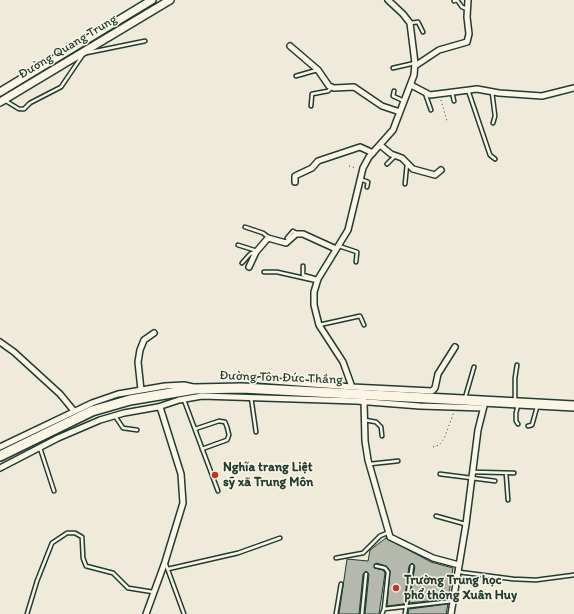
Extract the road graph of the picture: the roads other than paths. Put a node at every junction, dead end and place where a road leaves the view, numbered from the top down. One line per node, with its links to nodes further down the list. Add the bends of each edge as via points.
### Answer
1 (152, 0): 20 (main road, Đường Quang Trung)
2 (170, 0): 24 (main road, Đường Quang Trung)
3 (388, 0): 7 (street)
4 (468, 0): 6 (street)
5 (454, 1): 6 (lane, via 458,1)
6 (466, 9): 11 (street, via 469,34 467,42 439,50)
7 (410, 23): 8 (lane, via 418,22); 11 (street)
8 (423, 32)
9 (145, 41): 24 (lane, via 85,54 61,87 30,103 24,109)
10 (290, 46): 13 (street)
11 (415, 64): 12 (lane); 15 (street)
12 (393, 68)
13 (318, 70): 14 (lane); 16 (street)
14 (296, 76)
15 (411, 84): 21 (street); 25 (street)
16 (331, 88): 27 (lane, via 311,95); 29 (street, via 354,87 382,106)
17 (574, 88): 23 (street, via 542,96)
18 (468, 90): 22 (street); 23 (street, via 483,89); 34 (lane, via 490,155)
19 (394, 91): 25 (lane, via 393,96)
20 (0, 92)
21 (424, 92): 22 (street, via 430,95); 28 (lane)
22 (452, 92): 26 (lane)
23 (492, 92): 30 (lane, via 495,116)
24 (1, 100)
25 (404, 101): 29 (street)
26 (454, 101)
27 (311, 106)
28 (431, 110)
29 (400, 112): 31 (street, via 393,130)
30 (493, 123)
31 (380, 145): 32 (street); 33 (street)
32 (373, 153): 38 (street); 39 (street, via 360,147 318,161 312,168 296,176)
33 (396, 156): 35 (lane); 36 (street)
34 (495, 159)
35 (387, 164)
36 (407, 164): 37 (street, via 413,169 432,174 437,174); 40 (lane)
37 (441, 170)
38 (360, 179): 41 (lane, via 368,182); 47 (street, via 351,223)
39 (295, 182)
40 (405, 184)
41 (367, 187)
42 (245, 228): 44 (lane)
43 (298, 234): 44 (street, via 288,243); 45 (lane, via 293,231); 47 (street)
44 (268, 238): 48 (street)
45 (287, 238)
46 (238, 245): 48 (lane)
47 (337, 247): 49 (lane, via 357,252); 54 (street)
48 (257, 252): 50 (lane, via 250,254); 52 (street)
49 (356, 262)
50 (242, 263)
51 (303, 266): 54 (lane, via 303,275)
52 (249, 267)
53 (264, 272): 54 (lane)
54 (317, 280): 55 (street, via 314,299)
55 (319, 326): 56 (lane, via 357,316 361,316); 64 (street, via 343,362)
56 (364, 326)
57 (154, 333): 63 (street, via 144,340 140,350 138,362)
58 (0, 342): 74 (street, via 60,394)
59 (455, 347): 64 (street, via 438,374 434,390)
60 (517, 365): 69 (lane)
61 (474, 367): 67 (lane)
62 (259, 380): 64 (street)
63 (141, 390): 65 (street, via 184,385); 74 (street, via 118,394)
64 (355, 392): 65 (highway, Đường Tôn Đức Thắng, via 242,388); 66 (street); 67 (highway, Đường Tôn Đức Thắng); 68 (street)
65 (189, 394): 66 (street); 72 (street); 79 (lane); 86 (highway, Đường Tôn Đức Thắng, via 130,400 92,411)
66 (251, 397): 81 (lane)
67 (464, 400): 70 (highway, Đường Tôn Đức Thắng)
68 (364, 401): 70 (street, via 454,408); 76 (street)
69 (517, 404): 70 (highway, Đường Tôn Đức Thắng); 71 (highway, Đường Tôn Đức Thắng); 77 (lane)
70 (484, 405): 90 (street)
71 (537, 405): 73 (highway, Đường Tôn Đức Thắng); 78 (lane, via 535,419 532,425)
72 (158, 406): 75 (street); 104 (street, via 181,474 183,489 180,516)
73 (574, 406)
74 (74, 411): 83 (street)
75 (115, 416): 80 (lane, via 123,428); 84 (street, via 79,429)
76 (364, 420): 82 (lane, via 376,422 381,427); 88 (street)
77 (518, 424)
78 (528, 426)
79 (195, 429): 85 (lane); 85 (lane, via 219,421 225,422 227,427 227,440)
80 (137, 430)
81 (256, 432)
82 (382, 436)
83 (0, 447)
84 (40, 448): 89 (street); 97 (lane)
85 (202, 449): 96 (lane)
86 (0, 456)
87 (398, 461): 88 (lane)
88 (369, 464): 101 (street)
89 (0, 468)
90 (472, 472): 91 (lane); 94 (street)
91 (506, 473): 92 (lane); 98 (lane)
92 (514, 473)
93 (440, 474): 94 (lane)
94 (472, 480): 95 (lane); 100 (street)
95 (495, 482)
96 (218, 491)
97 (54, 492)
98 (508, 500)
99 (436, 516): 100 (lane)
100 (466, 524): 105 (street)
101 (388, 533): 103 (lane, via 380,536 363,553); 105 (street, via 394,541 418,552)
102 (280, 538): 108 (lane, via 238,553)
103 (336, 558)
104 (165, 562): 108 (lane); 113 (street)
105 (459, 565): 109 (street)
106 (376, 566): 116 (lane, via 386,568 388,572)
107 (412, 566): 115 (lane)
108 (168, 569): 119 (lane)
109 (459, 572): 111 (lane, via 536,580); 114 (street)
110 (366, 574): 121 (lane)
111 (574, 575)
112 (341, 584): 120 (lane)
113 (154, 592): 117 (lane, via 128,588 112,573 86,566 82,537 75,533 67,533 52,543); 118 (street)
114 (453, 601): 115 (lane); 124 (street)
115 (406, 607): 116 (lane); 123 (lane)
116 (384, 609): 122 (lane)
117 (27, 614)
118 (146, 614)
119 (184, 614)
120 (336, 614)
121 (362, 614)
122 (382, 614)
123 (405, 614)
124 (451, 614)

